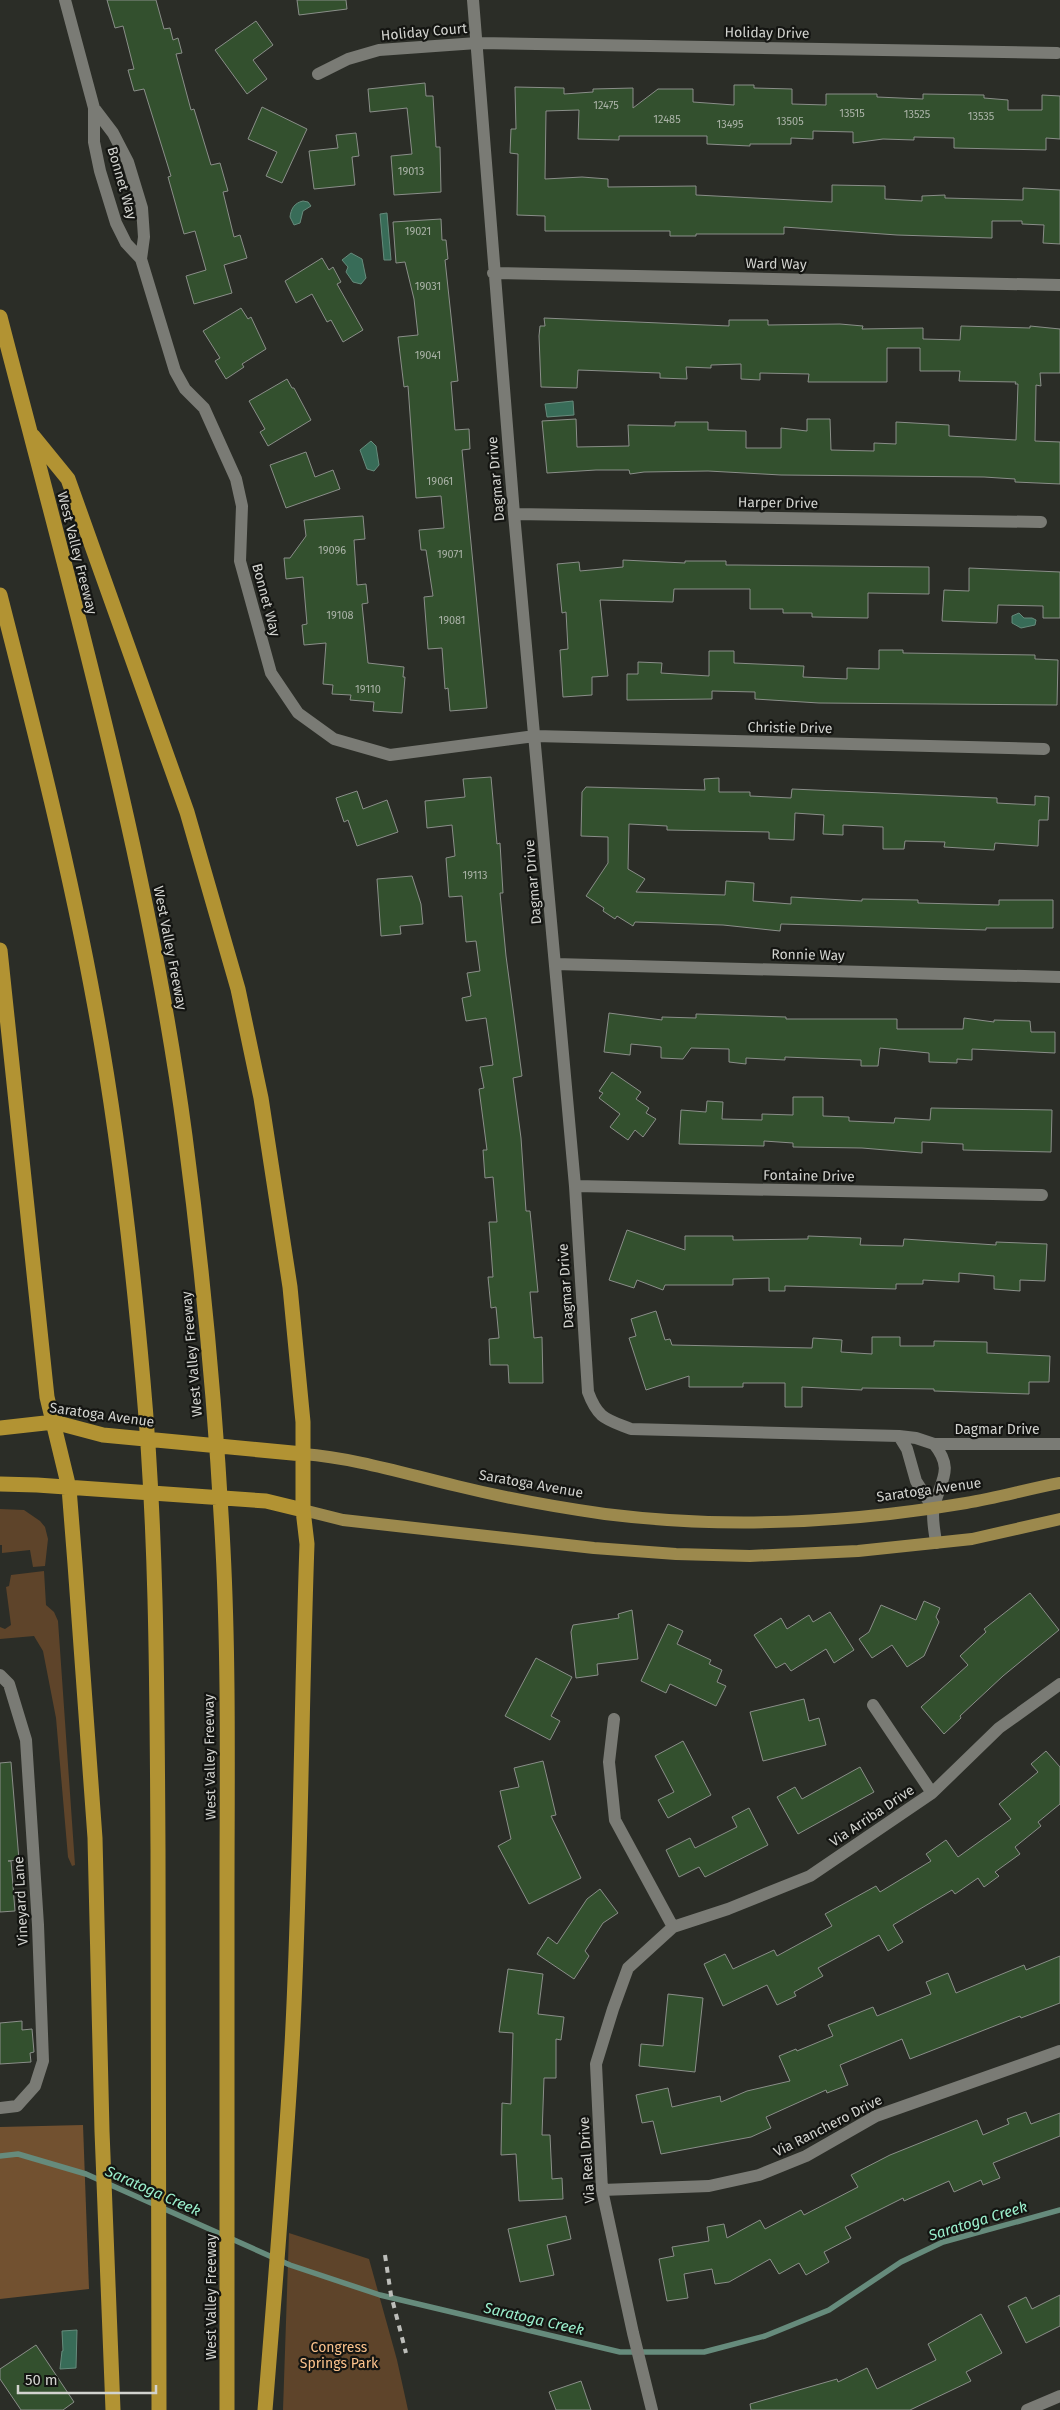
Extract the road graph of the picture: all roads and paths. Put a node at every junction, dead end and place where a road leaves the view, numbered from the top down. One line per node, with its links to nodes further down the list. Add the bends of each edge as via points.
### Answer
1 (66, 0): 6 (street, Bonnet Way)
2 (473, 0): 3 (street, Dagmar Drive)
3 (477, 43): 4 (street, Holiday Drive); 5 (street, Holiday Court, via 379,50 348,59); 8 (street, Dagmar Drive)
4 (1057, 53)
5 (318, 74)
6 (94, 108): 7 (street, Bonnet Way, via 94,142 100,171 116,222 126,243); 7 (street, Bonnet Way, via 113,133 128,162 142,208 144,237)
7 (141, 259): 15 (street, Bonnet Way, via 175,371 185,389 204,408 236,479 242,506 240,562 271,673 298,713 334,739 390,755)
8 (493, 273): 9 (street, Ward Way); 12 (street, Dagmar Drive)
9 (1059, 285)
10 (0, 317): 11 (highway, West Valley Freeway)
11 (30, 432): 27 (highway, via 68,479 187,812 231,963 251,1047 281,1219 298,1360); 47 (highway, West Valley Freeway, via 126,814 159,968 186,1139 213,1392 223,1553 227,1784)
12 (514, 514): 13 (street, Harper Drive); 15 (street, Dagmar Drive)
13 (1042, 522)
14 (0, 596): 46 (highway, via 47,781 96,1012 123,1188 144,1387 154,1545)
15 (535, 736): 16 (street, Christie Drive); 18 (street, Dagmar Drive)
16 (1044, 749)
17 (0, 950): 22 (highway, via 47,1397)
18 (556, 964): 19 (street, Ronnie Way); 20 (street, Dagmar Drive)
19 (1060, 977)
20 (575, 1186): 21 (street, Fontaine Drive); 24 (street, Dagmar Drive, via 588,1392 602,1417 631,1429)
21 (1042, 1195)
22 (54, 1422): 23 (highway, Saratoga Avenue); 27 (highway, Saratoga Avenue, via 103,1435); 30 (highway)
23 (0, 1428)
24 (899, 1436): 25 (street, Dagmar Drive); 31 (street, Dagmar Drive, via 916,1481)
25 (934, 1444): 26 (street, Dagmar Drive); 31 (street, Dagmar Drive, via 946,1463)
26 (1060, 1444)
27 (302, 1454): 31 (main road, Saratoga Avenue, via 411,1474 524,1501 662,1519 777,1521); 32 (highway)
28 (1060, 1483): 31 (main road, Saratoga Avenue)
29 (0, 1484): 30 (highway)
30 (68, 1488): 32 (highway, via 266,1501); 45 (highway, via 94,1838)
31 (933, 1508): 34 (street, Dagmar Drive)
32 (303, 1510): 34 (main road, via 343,1520 676,1554 805,1554); 48 (highway, via 307,1541 298,1889 282,2224)
33 (1060, 1519): 34 (main road, via 972,1539)
34 (936, 1543)
35 (0, 1675): 42 (street, Vineyard Lane, via 9,1684 26,1740 38,1925 42,2061 35,2086 16,2106)
36 (1060, 1684): 39 (street, Via Arriba Drive, via 999,1728)
37 (873, 1705): 39 (street)
38 (614, 1719): 40 (street, via 609,1762 616,1820)
39 (932, 1793): 40 (street, Via Arriba Drive, via 810,1876)
40 (673, 1927): 43 (street, Via Real Drive, via 628,1968 596,2064)
41 (1060, 2051): 43 (street, Via Ranchero Drive, via 876,2116 806,2156 759,2176 709,2186)
42 (0, 2108)
43 (602, 2190): 49 (street, Via Real Drive)
44 (1060, 2396): 50 (street)
45 (114, 2410)
46 (159, 2410)
47 (227, 2410)
48 (265, 2410)
49 (652, 2410)
50 (1027, 2410)

